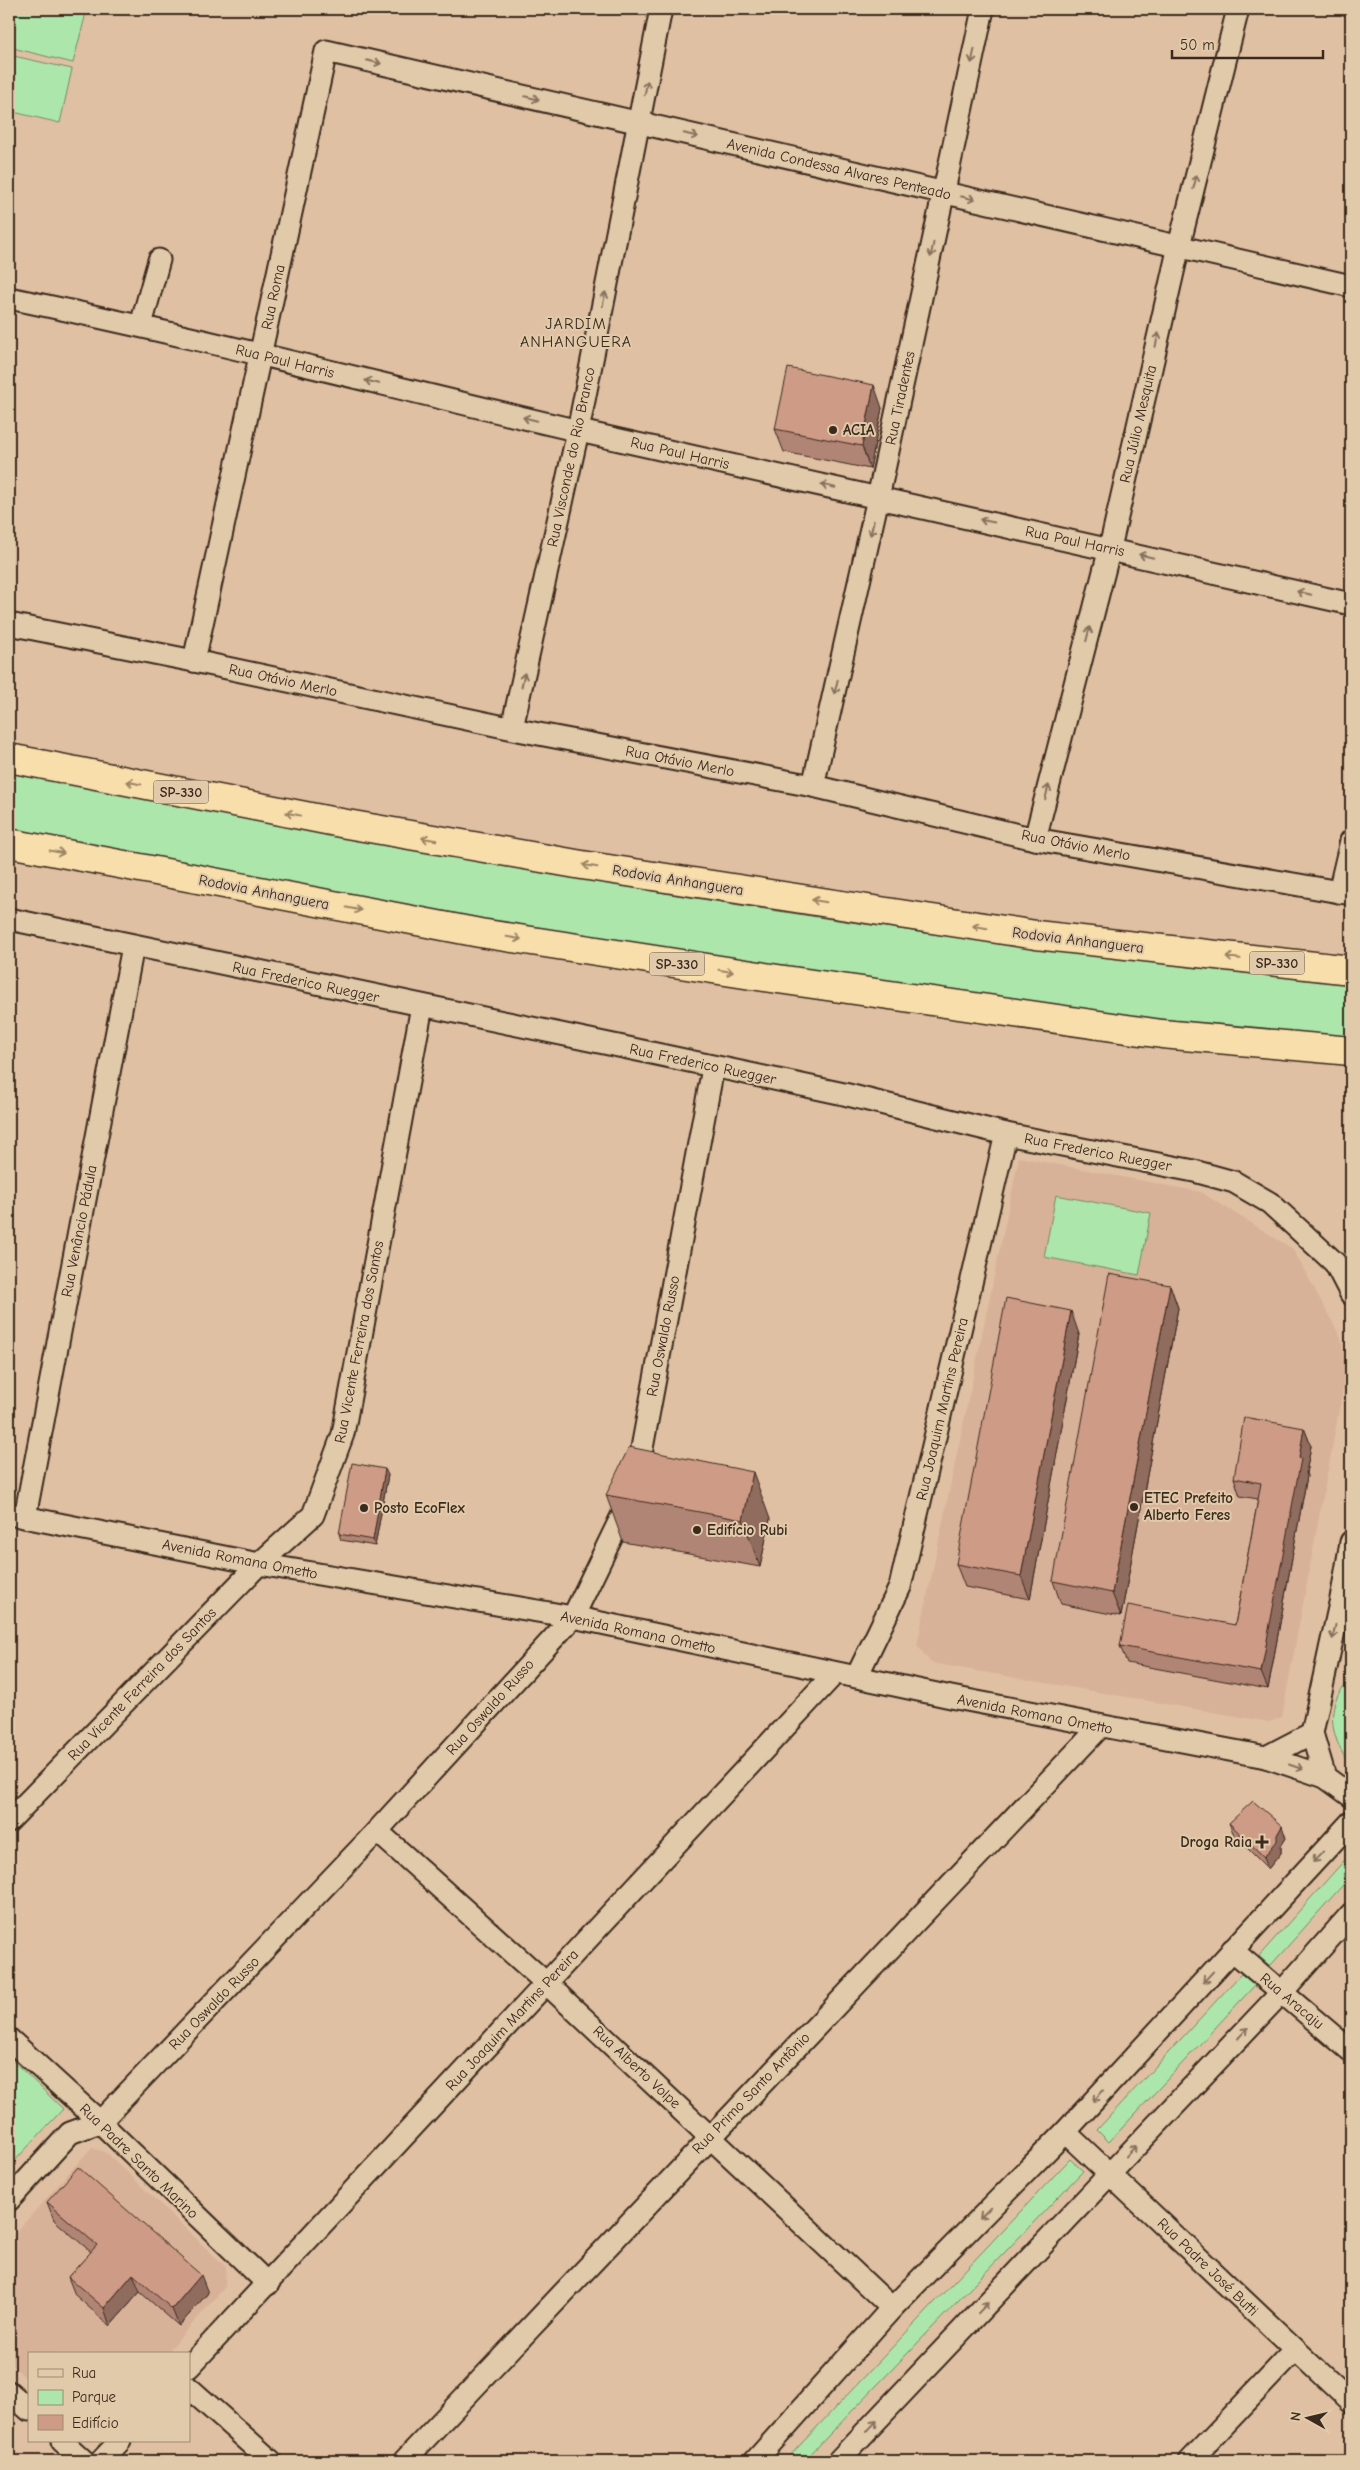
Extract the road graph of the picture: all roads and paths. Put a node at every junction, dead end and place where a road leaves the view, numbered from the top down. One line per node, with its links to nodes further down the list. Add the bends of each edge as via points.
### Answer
1 (661, 9): 5 (street, Rua Visconde do Rio Branco, one-way to 1)
2 (983, 9): 6 (street, Rua Tiradentes, one-way to 6)
3 (1238, 9): 7 (street, Rua Júlio Mesquita, one-way to 3)
4 (326, 51): 5 (street, Avenida Condessa Alvares Penteado, one-way to 5); 12 (street, Rua Roma)
5 (640, 123): 6 (street, Avenida Condessa Alvares Penteado, one-way to 6); 13 (street, Rua Visconde do Rio Branco, one-way to 5)
6 (944, 193): 7 (street, Avenida Condessa Alvares Penteado, one-way to 7); 14 (street, Rua Tiradentes, one-way to 14)
7 (1179, 246): 9 (street, Avenida Condessa Alvares Penteado); 15 (street, Rua Júlio Mesquita, one-way to 7)
8 (159, 260): 11 (street)
9 (1351, 286)
10 (9, 298): 11 (street, Rua Paul Harris)
11 (141, 325): 12 (street, Rua Paul Harris)
12 (261, 355): 13 (street, Rua Paul Harris, one-way to 12); 18 (street, Rua Roma)
13 (578, 430): 14 (street, Rua Paul Harris, one-way to 13); 19 (street, Rua Visconde do Rio Branco, one-way to 13)
14 (878, 498): 15 (street, Rua Paul Harris, one-way to 14); 21 (street, Rua Tiradentes, one-way to 21)
15 (1110, 548): 16 (street, Rua Paul Harris, one-way to 15); 22 (street, Rua Júlio Mesquita, one-way to 15)
16 (1351, 604)
17 (9, 624): 18 (street, Rua Otávio Merlo)
18 (194, 661): 19 (street, Rua Otávio Merlo)
19 (512, 728): 21 (street, Rua Otávio Merlo)
20 (13, 759): 28 (highway, Rodovia Anhanguera / SP-330, one-way to 20, via 1036,935 582,865 341,823)
21 (813, 786): 22 (street, Rua Otávio Merlo)
22 (1035, 839): 25 (street, Rua Otávio Merlo)
23 (9, 842): 30 (highway, Rodovia Anhanguera / SP-330, one-way to 30, via 480,933 778,980 1153,1032)
24 (1351, 842): 25 (street)
25 (1345, 893)
26 (9, 919): 27 (street, Rua Frederico Ruegger)
27 (134, 946): 29 (street, Rua Frederico Ruegger); 34 (street, Rua Venâncio Pádula)
28 (1351, 970)
29 (422, 1006): 31 (street, Rua Frederico Ruegger); 36 (street, Rua Vicente Ferreira dos Santos, via 344,1434 313,1515)
30 (1351, 1051)
31 (713, 1068): 32 (street, Rua Frederico Ruegger, via 844,1094); 38 (street, Rua Oswaldo Russo, via 634,1491)
32 (1006, 1134): 33 (street, Rua Frederico Ruegger, via 1194,1171 1234,1182 1270,1203 1335,1263); 40 (street, Rua Joaquim Martins Pereira, via 900,1587)
33 (1351, 1294)
34 (17, 1515): 36 (street, Avenida Romana Ometto)
35 (1351, 1542): 37 (street)
36 (259, 1564): 38 (street, Avenida Romana Ometto); 46 (street, Rua Vicente Ferreira dos Santos)
37 (1347, 1592): 42 (street, one-way to 42)
38 (573, 1617): 39 (street, Avenida Romana Ometto); 48 (street, Rua Oswaldo Russo)
39 (834, 1673): 40 (street, Avenida Romana Ometto); 51 (street, Rua Joaquim Martins Pereira)
40 (856, 1676): 41 (street, Avenida Romana Ometto)
41 (1100, 1727): 43 (street, Avenida Romana Ometto); 57 (street, Rua Primo Santo Antônio)
42 (1312, 1733): 43 (street); 44 (street)
43 (1266, 1757): 44 (street, Avenida Romana Ometto, one-way to 44)
44 (1325, 1777): 45 (street, Avenida Romana Ometto)
45 (1351, 1796)
46 (9, 1821)
47 (1351, 1822): 50 (street, one-way to 50)
48 (377, 1831): 51 (street, Rua Alberto Volpe); 55 (street, Rua Oswaldo Russo)
49 (1351, 1914): 52 (street)
50 (1232, 1950): 52 (street, Rua Aracaju); 56 (street, one-way to 56)
51 (546, 1983): 57 (street, Rua Alberto Volpe); 60 (street, Rua Joaquim Martins Pereira)
52 (1282, 1992): 54 (street, Rua Aracaju); 58 (street, one-way to 52)
53 (9, 2039): 55 (street, Rua Padre Santo Marino)
54 (1351, 2051)
55 (100, 2122): 59 (street, Rua Oswaldo Russo, via 70,2133); 60 (street, Rua Padre Santo Marino)
56 (1065, 2132): 58 (street, Rua Padre José Butti); 61 (street, one-way to 61)
57 (711, 2136): 61 (street, Rua Alberto Volpe); 73 (street, Rua Primo Santo Antônio)
58 (1110, 2173): 62 (street, Rua Padre José Butti); 75 (street, one-way to 58)
59 (9, 2200)
60 (268, 2284): 63 (street, Rua Joaquim Martins Pereira)
61 (892, 2308): 74 (street)
62 (1295, 2350): 66 (street, Rua Padre José Butti); 76 (street)
63 (190, 2366)
64 (190, 2389): 72 (street)
65 (9, 2392): 67 (street)
66 (1351, 2402)
67 (28, 2409)
68 (63, 2442): 70 (street)
69 (119, 2442): 71 (street)
70 (84, 2461)
71 (101, 2461)
72 (271, 2461)
73 (404, 2461)
74 (755, 2461)
75 (838, 2461)
76 (1190, 2461)

